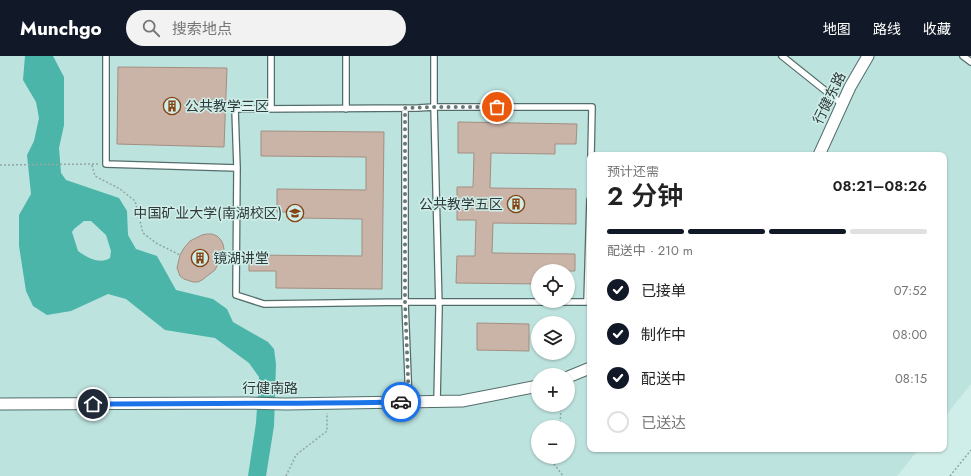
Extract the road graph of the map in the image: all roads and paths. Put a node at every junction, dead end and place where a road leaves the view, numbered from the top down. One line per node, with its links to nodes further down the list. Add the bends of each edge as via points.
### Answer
1 (106, 56): 17 (lane)
2 (270, 56): 12 (lane)
3 (346, 56): 13 (lane)
4 (434, 56): 10 (lane)
5 (782, 56): 9 (lane)
6 (868, 56): 9 (street, 行健东路)
7 (963, 56): 8 (lane)
8 (971, 62)
9 (842, 104): 15 (street, 行健东路)
10 (434, 107): 11 (lane); 14 (lane, via 592,107); 22 (lane)
11 (405, 108): 13 (lane); 21 (lane)
12 (271, 109): 13 (lane); 19 (lane, via 235,109)
13 (346, 109)
14 (591, 152)
15 (820, 152)
16 (92, 164): 17 (path); 18 (path); 20 (path, via 95,176 120,189 135,201 143,233)
17 (106, 164): 19 (lane)
18 (0, 165)
19 (237, 168): 21 (lane, via 236,296 264,304)
20 (180, 255)
21 (405, 302): 22 (lane); 27 (lane)
22 (438, 302): 23 (lane); 28 (lane)
23 (587, 302)
24 (587, 369): 25 (street)
25 (575, 374)
26 (531, 387): 28 (street, 行健南路, via 462,401)
27 (409, 402): 28 (street, 行健南路); 29 (street, 行健南路)
28 (437, 402)
29 (0, 404)
30 (327, 407): 33 (path, via 327,431 296,455)
31 (971, 450): 35 (path)
32 (554, 464): 34 (path)
33 (286, 476)
34 (563, 476)
35 (950, 476)

